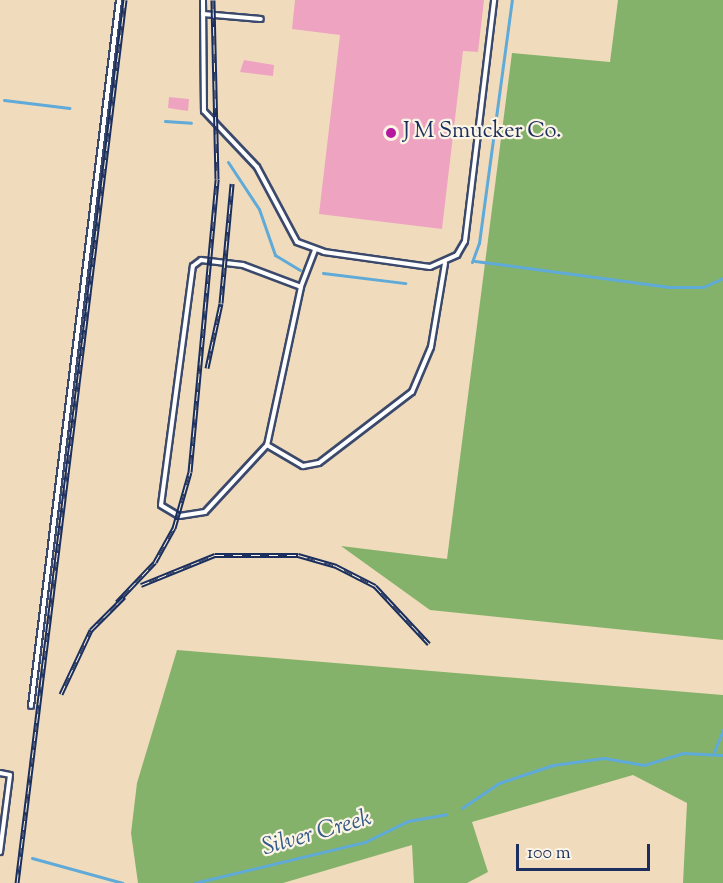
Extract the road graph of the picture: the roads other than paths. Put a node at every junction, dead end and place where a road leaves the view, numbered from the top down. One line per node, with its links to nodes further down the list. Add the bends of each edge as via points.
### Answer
1 (119, 0): 10 (lane)
2 (203, 0): 4 (lane)
3 (494, 0): 7 (lane, via 471,212 465,241)
4 (203, 14): 5 (lane); 6 (lane, via 204,111 257,167 297,242)
5 (261, 19)
6 (315, 250): 7 (lane, via 419,267); 8 (lane)
7 (445, 263): 9 (lane, via 431,347 412,392 320,463 303,466)
8 (302, 287): 9 (lane); 9 (lane, via 243,265 201,260 193,266 161,505 179,516 206,512)
9 (267, 445)
10 (31, 706)
11 (0, 773): 12 (lane, via 10,775)
12 (0, 852)

